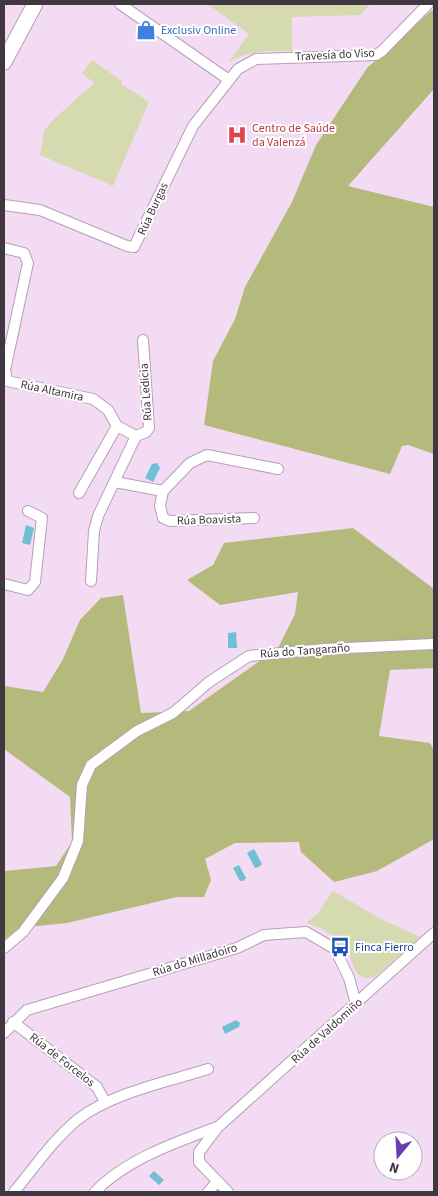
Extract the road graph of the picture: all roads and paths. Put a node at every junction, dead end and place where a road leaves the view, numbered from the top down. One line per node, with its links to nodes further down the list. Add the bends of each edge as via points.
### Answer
1 (35, 4): 4 (street)
2 (120, 4): 5 (street)
3 (428, 4): 5 (street, Travesía do Viso, via 382,52 256,59 238,69)
4 (4, 62)
5 (229, 80): 6 (street, Rúa Burgas, via 193,126 134,247 40,210)
6 (4, 205)
7 (4, 248): 9 (street, Rúa Altamira, via 24,253 28,263 5,370 7,381 93,399 108,410)
8 (143, 340): 10 (street, Rúa Ledicia, via 149,428)
9 (117, 426): 10 (street, Rúa Altamira); 14 (street)
10 (136, 436): 12 (street)
11 (278, 469): 13 (street, via 207,455 190,463)
12 (115, 482): 13 (street); 17 (street, via 94,531)
13 (163, 491): 16 (street, Rúa Boavista, via 160,506 163,518 170,521)
14 (78, 493)
15 (28, 511): 18 (street, via 42,518 34,582 28,590)
16 (254, 518)
17 (91, 580)
18 (4, 584)
19 (434, 644): 21 (street, Rúa do Tangaraño, via 249,656 209,682 173,713 137,731 92,765 82,785 78,841 63,878 24,932)
20 (434, 933): 22 (street, Rúa de Valdomiño)
21 (4, 948)
22 (356, 1004): 23 (street, Rúa do Milladoiro, via 349,978 335,949 306,932 264,935 237,948 26,1010); 27 (street, Rúa de Valdomiño)
23 (13, 1022): 24 (street, Rúa do Milladoiro); 26 (street, Rúa de Forcelos, via 96,1087)
24 (4, 1033)
25 (208, 1068): 26 (street)
26 (105, 1102): 29 (street, via 77,1120)
27 (218, 1126): 28 (street, Rúa de Valdomiño, via 199,1152 199,1162); 30 (street, Rúa de Valdomiño, via 172,1143 107,1180)
28 (217, 1182): 31 (street); 32 (street)
29 (14, 1192)
30 (95, 1192)
31 (208, 1192)
32 (228, 1192)

